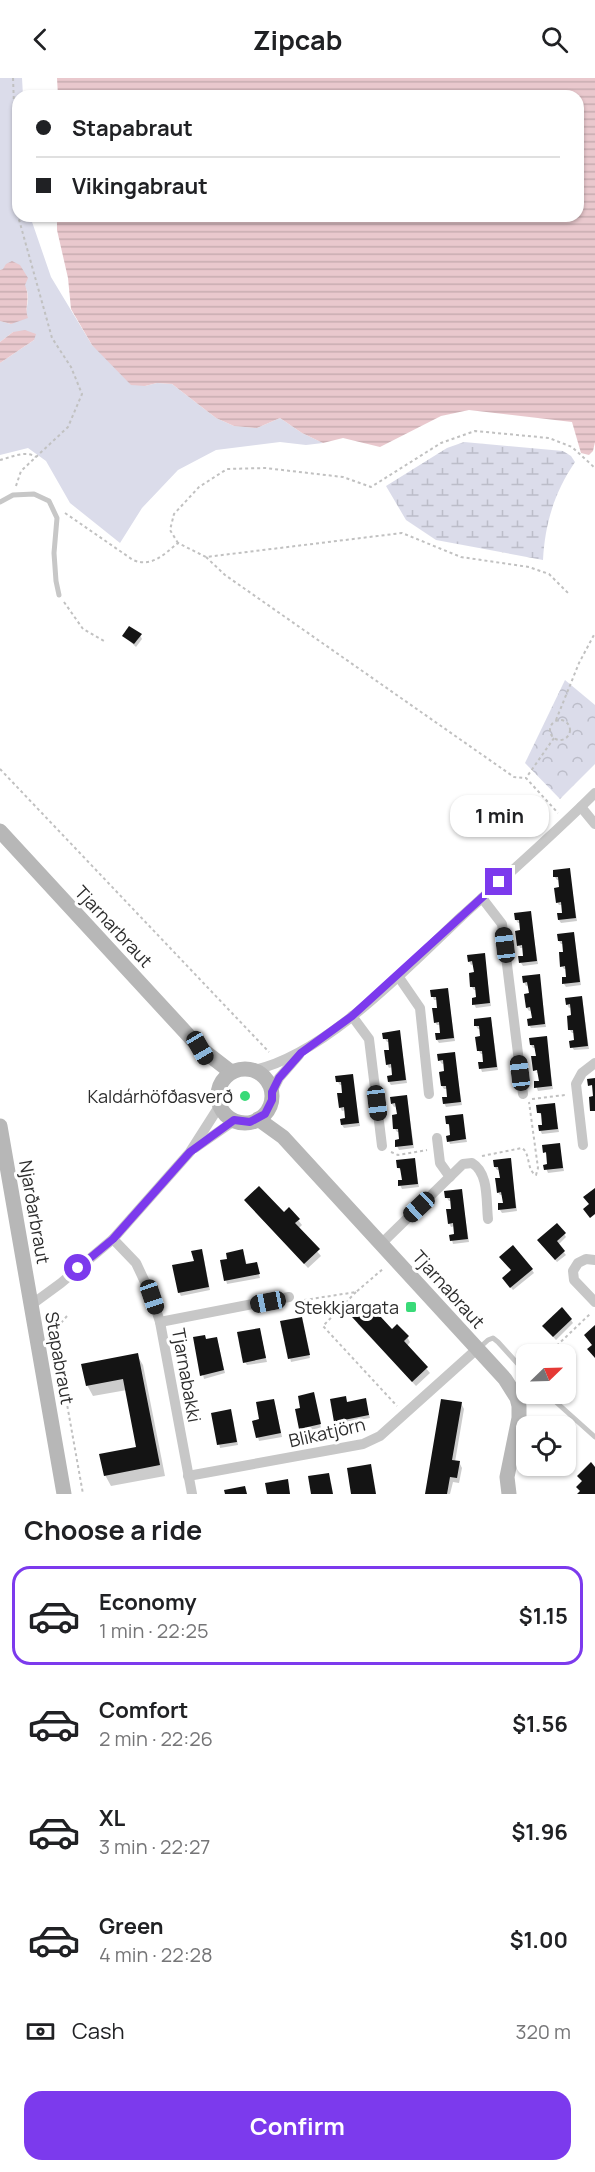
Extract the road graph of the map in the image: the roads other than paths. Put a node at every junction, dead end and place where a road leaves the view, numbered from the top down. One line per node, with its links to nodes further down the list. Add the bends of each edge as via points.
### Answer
1 (0, 501): 2 (lane, via 13,495 33,494 49,501 57,518 54,552)
2 (59, 595)
3 (595, 793): 4 (street)
4 (580, 807): 5 (street); 7 (street)
5 (595, 824)
6 (0, 831): 13 (street, Tjarnarbraut)
7 (482, 898): 8 (street); 15 (street, via 502,924)
8 (398, 976): 9 (street); 14 (street, via 420,1008)
9 (352, 1016): 10 (street); 24 (street, via 369,1039)
10 (301, 1053): 12 (street); 16 (street, via 279,1078)
11 (595, 1064): 23 (street, via 582,1073 576,1084)
12 (254, 1070): 13 (street, via 246,1069); 16 (street, via 266,1078)
13 (226, 1078): 17 (street, via 218,1098)
14 (429, 1094)
15 (523, 1094)
16 (271, 1100): 18 (street); 21 (street, Tjarnabraut)
17 (220, 1105): 19 (street); 25 (street, Stapabraut)
18 (258, 1119): 19 (street, via 242,1123); 21 (street, Tjarnabraut)
19 (234, 1120): 25 (street, Stapabraut)
20 (0, 1126): 33 (street, Njarðarbraut)
21 (283, 1137): 29 (street, Tjarnabraut)
22 (438, 1143): 26 (street, via 440,1162)
23 (583, 1145)
24 (382, 1146)
25 (190, 1152): 28 (street, Stapabraut)
26 (450, 1177): 27 (street, via 463,1164 472,1162 479,1167); 29 (street)
27 (488, 1219)
28 (113, 1239): 33 (street, Stapabraut); 34 (street, Tjarnabakki, via 136,1263)
29 (382, 1243): 35 (street, Tjarnabraut)
30 (595, 1260): 32 (street, via 578,1263 573,1276)
31 (289, 1297): 34 (street)
32 (595, 1302)
33 (31, 1305): 40 (street, Stapabraut)
34 (160, 1322): 39 (street, Tjarnabakki)
35 (477, 1349): 36 (lane, via 493,1338); 39 (street, Blikatjörn, via 380,1436 363,1444); 42 (street, Tjarnabraut, via 505,1379 519,1406 507,1477)
36 (516, 1362)
37 (558, 1404): 38 (lane)
38 (595, 1437)
39 (188, 1476): 41 (street, Tjarnabakki)
40 (64, 1494)
41 (192, 1494)
42 (509, 1494)

